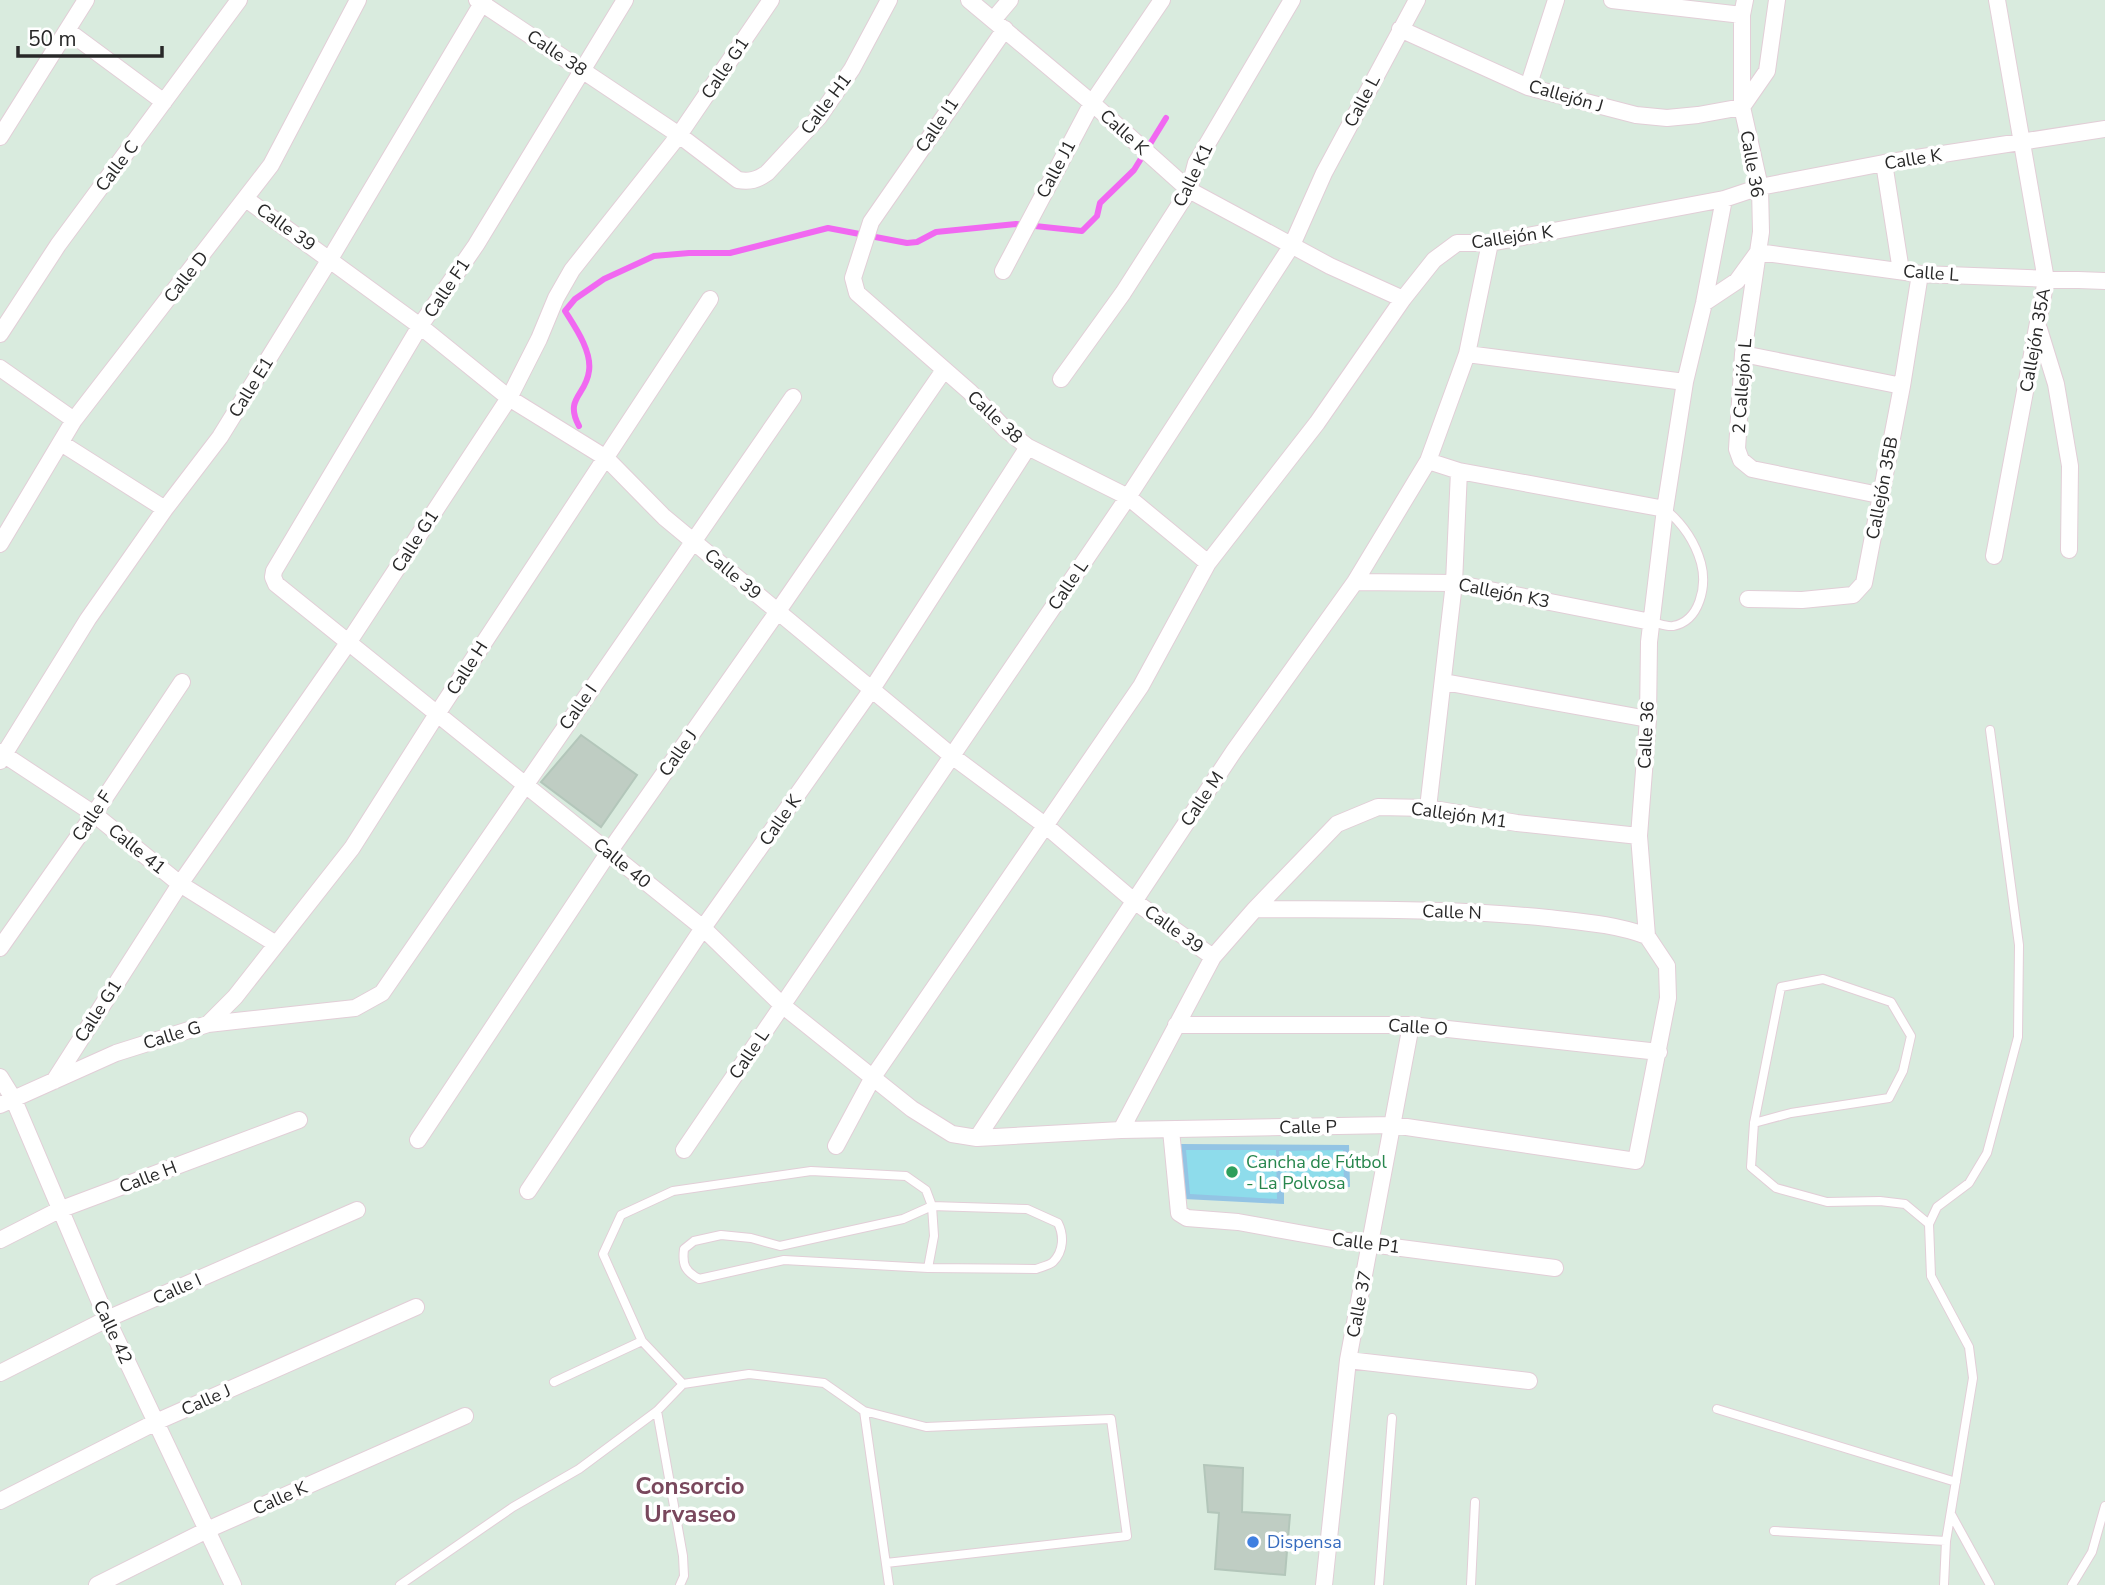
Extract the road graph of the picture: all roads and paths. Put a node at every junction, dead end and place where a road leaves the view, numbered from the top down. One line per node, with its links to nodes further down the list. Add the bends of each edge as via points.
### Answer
1 (86, 0): 20 (street)
2 (239, 0): 23 (street, Calle C)
3 (358, 0): 34 (street, Calle D, via 271,165)
4 (625, 0): 21 (street, Calle F1)
5 (771, 0): 27 (street, Calle G1)
6 (890, 0): 31 (street, Calle H1, via 819,117 767,173 747,182)
7 (970, 0): 18 (street, Calle K)
8 (1010, 0): 18 (street, Calle I1)
9 (1162, 0): 24 (street, Calle J1)
10 (1292, 0): 33 (street, Calle K1, via 1196,163)
11 (1418, 0): 19 (street, Calle L)
12 (1556, 0): 22 (street)
13 (1612, 0): 17 (street)
14 (1777, 0): 25 (street, via 1767,71)
15 (1997, 0): 29 (street, Callejón 35A)
16 (481, 1): 21 (street, Calle 38); 40 (street, Calle E1)
17 (1743, 7): 25 (street, Calle 36)
18 (999, 25): 24 (street, Calle K); 36 (street, Calle I1)
19 (1400, 29): 22 (street, Callejón J); 38 (street, Calle L, via 1324,173)
20 (68, 31): 23 (street); 28 (street)
21 (581, 69): 27 (street, Calle 38); 49 (street, Calle F1, via 476,245)
22 (1528, 87): 25 (street, Callejón J, via 1636,115 1667,118)
23 (164, 102): 51 (street, Calle C, via 58,245)
24 (1092, 103): 33 (street, Calle K); 41 (street, Calle J1)
25 (1742, 107): 32 (street, Calle 36)
26 (2105, 129): 29 (street, Calle K)
27 (679, 135): 31 (street, Calle 38); 60 (street, Calle G1, via 572,270)
28 (0, 137)
29 (2021, 142): 30 (street, Calle K); 44 (street, Callejón 35A)
30 (1884, 163): 32 (street, Calle K); 42 (street)
31 (738, 180)
32 (1759, 187): 35 (street, Calle K); 39 (street, Calle 36)
33 (1189, 190): 38 (street, Calle K); 56 (street, Calle K1, via 1123,293)
34 (246, 199): 40 (street, Calle 39); 61 (street, Calle D)
35 (1724, 199): 37 (street, Callejón K); 48 (street, Calle 36)
36 (871, 222): 55 (street, Calle 38, via 852,278 857,293)
37 (1489, 243): 47 (street, Callejón K, via 1457,243 1434,260); 52 (street, Calle M)
38 (1292, 246): 47 (street); 68 (street, Calle L)
39 (1758, 252): 42 (street, Calle L); 48 (street, via 1737,281); 53 (street, 2 Callejón L)
40 (330, 259): 49 (street, Calle 39); 69 (street, Calle E1, via 220,438)
41 (1003, 271)
42 (1902, 271): 43 (street, Calle L)
43 (1920, 274): 44 (street, Calle L); 58 (street, Callejón 35B)
44 (2046, 280): 45 (street, Calle L); 50 (street, Callejón 35A)
45 (2105, 281)
46 (710, 299): 64 (street, Calle H)
47 (1403, 299): 75 (street, Callejón K, via 1317,423)
48 (1704, 303): 57 (street, Calle 36)
49 (420, 326): 60 (street, Calle 39); 76 (street, Calle F1)
50 (2038, 327): 73 (street, via 2056,384 2070,466); 74 (street, Callejón 35A)
51 (0, 334)
52 (1467, 354): 57 (street); 65 (street, Calle M)
53 (1742, 354): 58 (street); 67 (street, 2 Callejón L, via 1737,449 1741,460 1752,469)
54 (0, 368): 61 (street)
55 (944, 370): 63 (street, Calle 38); 80 (street, Calle J)
56 (1060, 379)
57 (1685, 382): 70 (street, Calle 36)
58 (1902, 386): 67 (street, Callejón 35B)
59 (793, 397): 71 (street, Calle I)
60 (509, 398): 64 (street, Calle 39); 82 (street, Calle G1)
61 (74, 420): 62 (street, Calle D)
62 (61, 443): 69 (street); 72 (street, Calle D)
63 (1028, 447): 68 (street, Calle 38); 85 (street, Calle K)
64 (606, 458): 71 (street, Calle 39); 86 (street, Calle H)
65 (1428, 461): 66 (street); 77 (street, Calle M)
66 (1459, 471): 70 (street); 78 (street)
67 (1879, 495): 79 (street, Callejón 35B, via 1864,583 1853,595)
68 (1128, 497): 75 (street, Calle 38); 90 (street, Calle L)
69 (165, 509): 89 (street, Calle E1)
70 (1665, 509): 81 (street, Calle 36); 81 (lane, via 1681,523 1692,544 1701,564 1703,586 1699,605 1684,622 1671,626)
71 (693, 541): 80 (street, Calle 39); 91 (street, Calle I)
72 (0, 544)
73 (2069, 550)
74 (1994, 556)
75 (1208, 563): 94 (street, Callejón K, via 1140,687)
76 (273, 577): 82 (street, Calle 40)
77 (1355, 582): 78 (street, Callejón K3); 98 (street, Calle M)
78 (1454, 583): 81 (street, Callejón K3); 83 (street)
79 (1748, 599)
80 (778, 611): 85 (street, Calle 39); 96 (street, Calle J)
81 (1651, 622): 87 (street, Calle 36)
82 (348, 643): 86 (street, Calle 40); 97 (street, Calle G1)
83 (1444, 681): 87 (street); 92 (street)
84 (182, 682): 93 (street, Calle F)
85 (872, 689): 90 (street, Calle 39); 100 (street, Calle K)
86 (437, 714): 91 (street, Calle 40); 102 (street, Calle H, via 352,848)
87 (1648, 719): 95 (street, Calle 36)
88 (1990, 730): 129 (lane, via 2019,945 2018,1037 1987,1153 1969,1183 1937,1207)
89 (1, 756): 93 (street, Calle 41)
90 (952, 756): 94 (street, Calle 39); 105 (street, Calle L)
91 (524, 784): 96 (street, Calle 40); 106 (street, Calle I, via 382,993)
92 (1428, 808): 95 (street, Callejón M1); 99 (street, Callejón M1, via 1378,807 1337,824)
93 (94, 814): 97 (street, Calle 41); 103 (street, Calle F)
94 (1046, 826): 98 (street, Calle 39); 111 (street, Callejón K)
95 (1639, 836): 101 (street, Calle 36)
96 (609, 852): 100 (street, Calle 40); 121 (street, Calle J)
97 (180, 884): 102 (street, Calle 41); 113 (street, Calle G1)
98 (1134, 901): 104 (street, Calle 39); 120 (street, Calle M)
99 (1255, 909): 101 (street, Calle N, via 1515,915 1623,927); 104 (street, Callejón M1)
100 (703, 928): 105 (street, Calle 40); 125 (street, Calle K)
101 (1647, 936): 110 (street, Calle 36, via 1667,966 1668,998)
102 (276, 944): 107 (street, Calle H)
103 (0, 947)
104 (1213, 957): 108 (street, Callejón M1)
105 (782, 1005): 111 (street, Calle 40); 123 (street, Calle L)
106 (355, 1008): 107 (street, Calle G)
107 (208, 1024): 113 (street, Calle G, via 116,1053)
108 (1177, 1025): 109 (street, Calle O); 118 (street, Callejón M1)
109 (1411, 1025): 110 (street, Calle O); 117 (street, Calle 37)
110 (1659, 1052): 124 (street, Calle 36)
111 (873, 1076): 120 (street, Calle 40, via 912,1109 952,1134); 122 (street, Callejón K)
112 (0, 1077): 114 (street, Calle 42)
113 (54, 1081): 114 (street, Calle G)
114 (6, 1102): 127 (street, Calle 42)
115 (299, 1120): 127 (street, Calle H)
116 (1755, 1123): 116 (lane, via 1781,987 1823,979 1891,1002 1911,1036 1903,1071 1889,1098); 129 (lane, via 1751,1167 1776,1188 1827,1202 1905,1204)
117 (1393, 1125): 119 (street, Calle P); 124 (street, Calle P); 131 (street, Calle 37)
118 (1121, 1130): 119 (street, Calle P); 120 (street, Calle P)
119 (1171, 1130): 131 (street, Calle P1, via 1179,1213 1187,1218)
120 (977, 1138)
121 (418, 1140)
122 (836, 1146)
123 (684, 1150)
124 (1636, 1161)
125 (528, 1191)
126 (932, 1206): 132 (lane); 132 (lane, via 1027,1209 1058,1223 1063,1235 1053,1263 1037,1269); 132 (lane, via 903,1219 780,1246 721,1235 694,1241 684,1249 682,1263 699,1279 784,1260); 136 (lane, via 926,1190 906,1176 811,1171 673,1191 621,1215 603,1254)
127 (59, 1210): 130 (street, Calle H); 135 (street, Calle 42)
128 (357, 1210): 135 (street, Calle I)
129 (1929, 1224): 148 (lane, via 1931,1276 1969,1347 1973,1378)
130 (0, 1240)
131 (1370, 1243): 133 (street, Calle P1); 137 (street, Calle 37)
132 (928, 1268)
133 (1555, 1268)
134 (416, 1307): 147 (street, Calle J)
135 (107, 1319): 138 (street, Calle I); 147 (street, Calle 42)
136 (642, 1341): 140 (lane); 141 (lane)
137 (1348, 1360): 139 (street); 162 (street, Calle 37)
138 (0, 1373)
139 (1529, 1381)
140 (554, 1382)
141 (683, 1384): 143 (lane); 144 (lane, via 749,1374 824,1383)
142 (1717, 1409): 148 (lane)
143 (657, 1411): 159 (lane, via 579,1469 513,1507); 160 (lane, via 683,1556)
144 (864, 1411): 156 (lane); 156 (lane, via 926,1427 1111,1419 1127,1536)
145 (465, 1416): 153 (street, Calle K)
146 (1392, 1418): 163 (lane)
147 (156, 1422): 149 (street, Calle J); 153 (street, Calle 42)
148 (1956, 1482): 152 (lane)
149 (0, 1501)
150 (1475, 1502): 164 (lane)
151 (2105, 1506): 167 (lane, via 2092,1552)
152 (1951, 1514): 155 (lane); 166 (lane)
153 (207, 1530): 157 (street, Calle K); 158 (street, Calle 42)
154 (1774, 1531): 155 (lane)
155 (1946, 1541): 165 (lane)
156 (886, 1563): 161 (lane)
157 (97, 1585)
158 (233, 1585)
159 (400, 1585)
160 (681, 1585)
161 (889, 1585)
162 (1324, 1585)
163 (1379, 1585)
164 (1471, 1585)
165 (1944, 1585)
166 (1990, 1585)
167 (2072, 1585)

